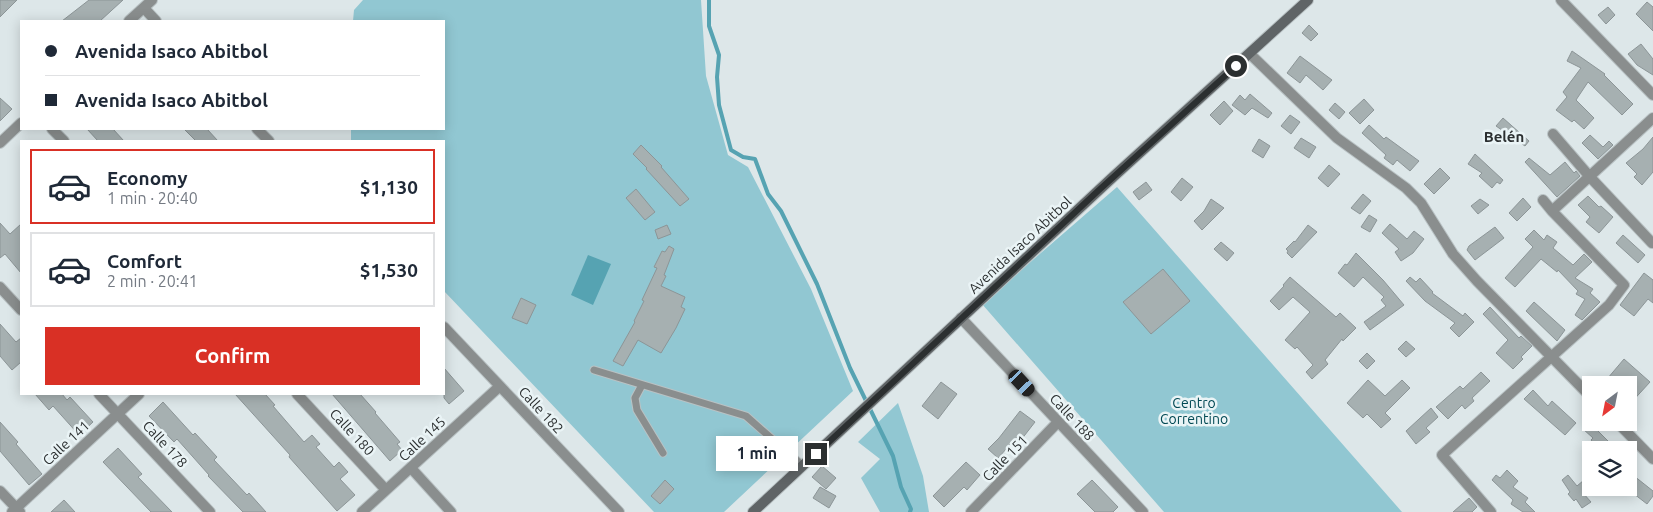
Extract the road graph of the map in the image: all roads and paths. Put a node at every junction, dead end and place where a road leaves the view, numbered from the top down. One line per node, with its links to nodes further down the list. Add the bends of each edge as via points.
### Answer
1 (152, 0): 4 (street)
2 (1308, 0): 7 (main road, Avenida Isaco Abitbol)
3 (1560, 0): 8 (street)
4 (144, 8): 5 (street); 6 (street)
5 (131, 20)
6 (155, 20)
7 (1250, 54): 23 (main road, Avenida Isaco Abitbol); 25 (street, via 1337,138 1406,188 1421,203 1454,254)
8 (1653, 95)
9 (1653, 118): 17 (street)
10 (20, 124): 16 (street)
11 (53, 130): 14 (street)
12 (258, 130): 15 (street)
13 (1553, 134): 17 (street)
14 (63, 140)
15 (268, 140)
16 (0, 143)
17 (1590, 177): 19 (street); 20 (street)
18 (1543, 200): 19 (street)
19 (1552, 211): 25 (street, via 1624,285 1609,305)
20 (1652, 243)
21 (0, 287): 22 (street)
22 (20, 307)
23 (962, 318): 34 (street, Calle 188); 38 (main road, Avenida Isaco Abitbol)
24 (445, 327): 28 (street, Calle 182)
25 (1551, 357): 29 (street); 50 (street, via 1442,456)
26 (594, 370): 27 (lane)
27 (642, 384): 36 (lane, via 635,398 637,410); 38 (lane, via 746,416)
28 (500, 386): 39 (street, Calle 145); 46 (street, Calle 182)
29 (1582, 388)
30 (100, 395): 33 (street, Calle 178)
31 (138, 395): 33 (street, Calle 141)
32 (298, 395): 40 (street, Calle 180)
33 (118, 414): 42 (street, Calle 141); 43 (street, Calle 178)
34 (1058, 422): 48 (street, Calle 151); 49 (street, Calle 188)
35 (1626, 431): 37 (street)
36 (663, 453)
37 (1653, 459)
38 (803, 466): 47 (main road, Avenida Isaco Abitbol)
39 (411, 468): 40 (street, Calle 145); 45 (street)
40 (386, 490): 44 (street, Calle 145)
41 (0, 491): 42 (street)
42 (16, 511)
43 (210, 512)
44 (362, 512)
45 (451, 512)
46 (619, 512)
47 (753, 512)
48 (971, 512)
49 (1143, 512)
50 (1491, 512)

